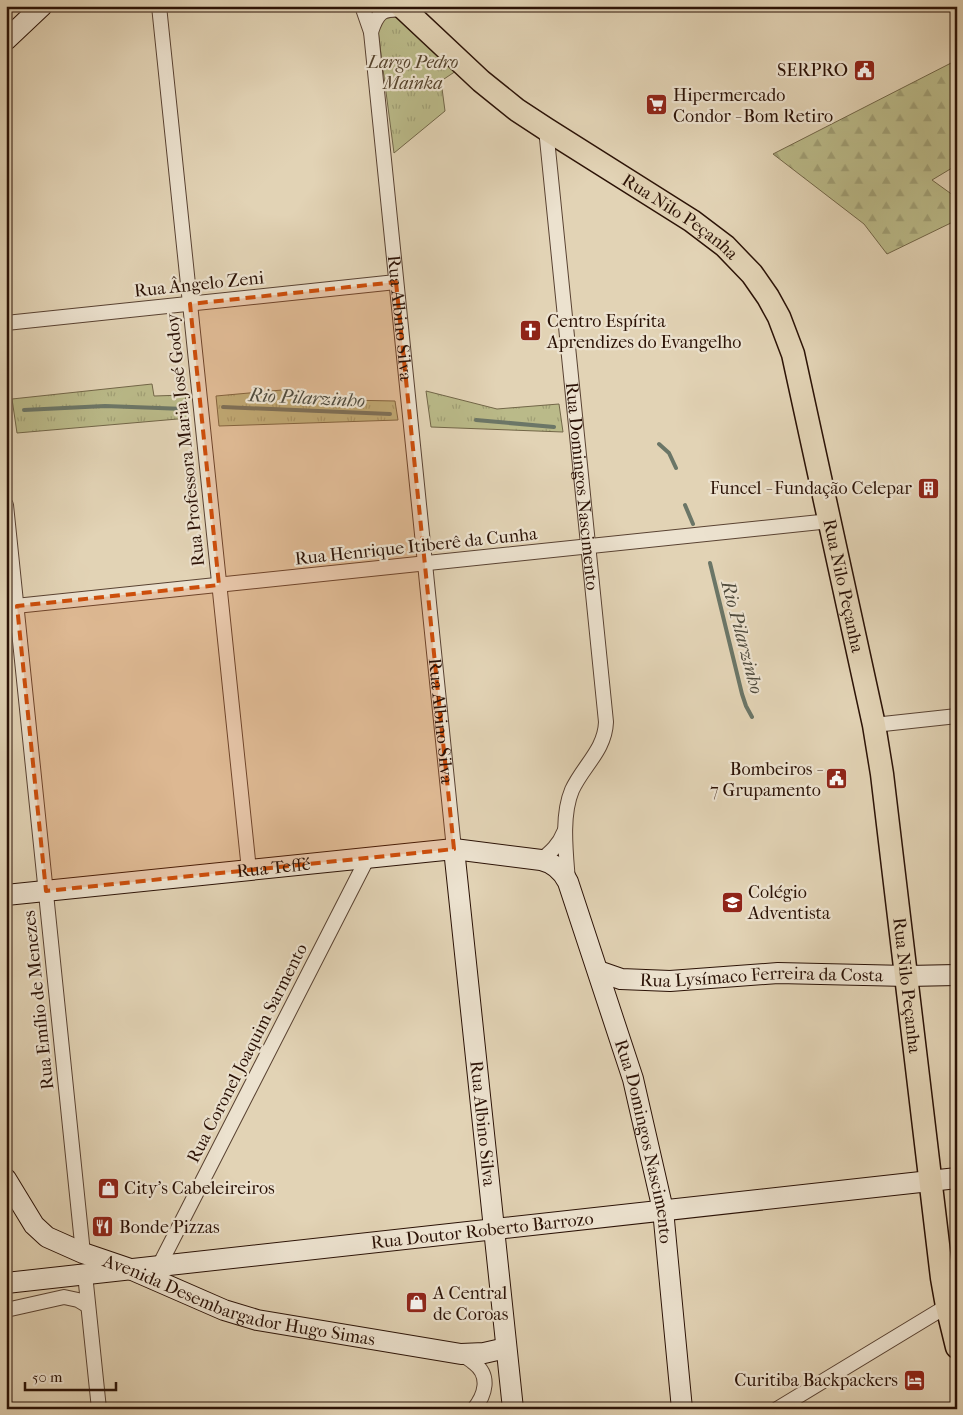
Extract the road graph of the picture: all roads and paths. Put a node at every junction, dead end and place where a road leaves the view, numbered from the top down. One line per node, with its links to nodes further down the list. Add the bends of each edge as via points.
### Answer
1 (42, 6): 6 (main road)
2 (159, 6): 9 (street, Rua Professora Maria José Godoy)
3 (362, 6): 5 (street, Rua Albino Silva)
4 (403, 8): 5 (street, via 381,13 375,19); 7 (main road, Rua Nilo Peçanha, via 494,91)
5 (371, 32): 8 (street, Rua Albino Silva)
6 (6, 40)
7 (546, 130): 12 (main road, Rua Nilo Peçanha, via 708,232 752,274 779,316 793,354); 13 (street, Rua Domingos Nascimento)
8 (396, 282): 9 (street, Rua Ângelo Zeni); 14 (street, Rua Albino Silva)
9 (190, 304): 10 (street, Rua Ângelo Zeni); 15 (street, Rua Professora Maria José Godoy)
10 (6, 323)
11 (6, 504): 16 (street, Rua Emílio de Menezes)
12 (830, 522): 13 (street, Rua Henrique Itiberê da Cunha); 18 (main road, Rua Nilo Peçanha)
13 (588, 547): 14 (street, Rua Henrique Itiberê da Cunha); 19 (street, Rua Domingos Nascimento, via 606,733 571,792)
14 (425, 564): 15 (street, Rua Henrique Itiberê da Cunha); 20 (street, Rua Albino Silva)
15 (219, 585): 16 (street, Rua Henrique Itiberê da Cunha); 23 (street, Rua Professora Maria José Godoy)
16 (11, 607): 25 (street, Rua Emílio de Menezes)
17 (957, 716): 18 (street)
18 (874, 725): 29 (main road, Rua Nilo Peçanha)
19 (565, 832): 22 (street, Rua Domingos Nascimento, via 556,848); 24 (street, Rua Domingos Nascimento)
20 (454, 849): 21 (main road, Rua Teffé); 22 (main road, Rua Teffé); 36 (main road, Rua Albino Silva)
21 (368, 858): 23 (main road, Rua Teffé); 38 (street, Rua Coronel Joaquim Sarmento)
22 (541, 860): 24 (main road, Rua Domingos Nascimento, via 561,870)
23 (249, 870): 25 (main road, Rua Teffé)
24 (568, 882): 27 (main road, Rua Domingos Nascimento)
25 (46, 891): 26 (main road, Rua Teffé); 37 (street, Rua Emílio de Menezes)
26 (6, 895)
27 (598, 971): 30 (main road, Rua Lysímaco Ferreira da Costa, via 621,979); 31 (main road, Rua Domingos Nascimento)
28 (957, 975): 29 (main road, Rua Lysímaco Ferreira da Costa)
29 (907, 976): 30 (main road, Rua Lysímaco Ferreira da Costa, via 778,973); 34 (main road, Rua Nilo Peçanha)
30 (670, 981): 31 (main road, via 618,989)
31 (607, 1000): 35 (main road, Rua Domingos Nascimento, via 633,1079)
32 (957, 1178): 34 (main road, Rua Doutor Roberto Barrozo)
33 (6, 1179): 37 (main road, Avenida Desembargador Hugo Simas, via 40,1231 56,1242)
34 (930, 1181): 35 (main road, Rua Doutor Roberto Barrozo); 45 (main road, Rua Nilo Peçanha)
35 (663, 1210): 36 (main road, Rua Doutor Roberto Barrozo); 53 (main road, Rua Domingos Nascimento)
36 (494, 1229): 38 (main road, Rua Doutor Roberto Barrozo); 48 (main road, Rua Albino Silva)
37 (83, 1253): 39 (main road, Avenida Desembargador Hugo Simas); 41 (main road, via 76,1265)
38 (159, 1266): 39 (main road, Rua Doutor Roberto Barrozo); 43 (main road)
39 (130, 1269): 40 (main road, Rua Doutor Roberto Barrozo); 43 (main road, Avenida Desembargador Hugo Simas)
40 (85, 1274): 41 (main road, Rua Doutor Roberto Barrozo); 44 (street)
41 (60, 1277): 42 (main road, Rua Doutor Roberto Barrozo)
42 (6, 1283)
43 (166, 1285): 49 (main road, Avenida Desembargador Hugo Simas, via 224,1310 257,1320)
44 (88, 1306): 46 (street, via 64,1297); 50 (street)
45 (947, 1306): 47 (main road, Rua Nilo Peçanha); 54 (street)
46 (6, 1310)
47 (957, 1346)
48 (506, 1348): 49 (main road, Avenida Desembargador Hugo Simas); 52 (main road, Rua Albino Silva)
49 (461, 1354): 51 (street, via 480,1368 483,1375 483,1394)
50 (99, 1409)
51 (474, 1409)
52 (513, 1409)
53 (682, 1409)
54 (777, 1409)

